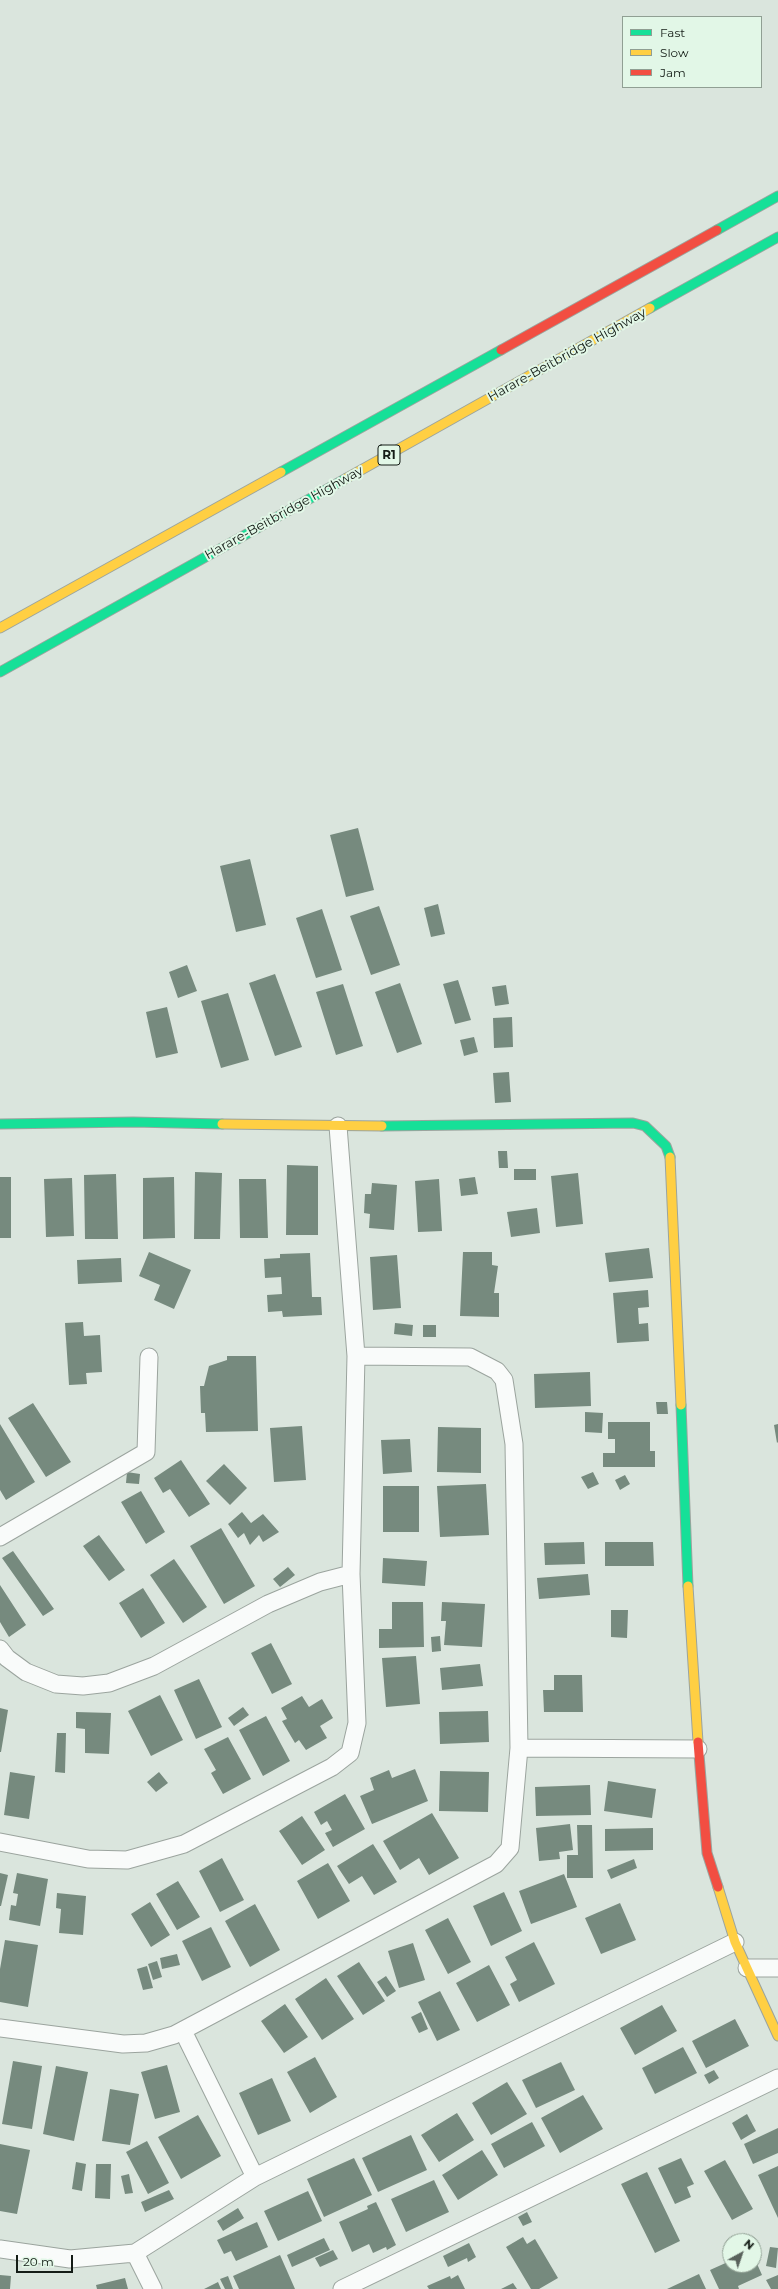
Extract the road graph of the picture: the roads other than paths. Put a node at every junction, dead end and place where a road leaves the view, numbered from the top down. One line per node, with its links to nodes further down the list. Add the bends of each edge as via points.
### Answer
1 (778, 196): 3 (main road)
2 (778, 237): 4 (main road, Harare-Beitbridge Highway / R1)
3 (0, 628)
4 (0, 672)
5 (0, 1124): 6 (main road, via 133,1122)
6 (338, 1126): 7 (street); 13 (main road, via 633,1123 645,1126 666,1146 670,1156 692,1671)
7 (356, 1356): 10 (street); 12 (street, via 470,1357 497,1370 504,1380 514,1444)
8 (149, 1357): 9 (street, via 146,1452)
9 (0, 1537)
10 (351, 1574): 11 (street, via 320,1582 268,1604 154,1666 109,1683 83,1686 56,1684 26,1672 7,1658); 14 (street, via 357,1723 350,1753 332,1768 184,1844 127,1860 88,1859)
11 (0, 1649)
12 (520, 1748): 13 (street); 19 (street, via 510,1848 496,1864)
13 (698, 1749): 15 (main road, via 707,1853)
14 (0, 1842)
15 (735, 1942): 16 (main road); 22 (street)
16 (747, 1968): 17 (street); 20 (main road)
17 (778, 1968)
18 (0, 2028): 19 (street, via 123,2044 146,2043)
19 (183, 2031): 22 (street)
20 (778, 2036)
21 (778, 2078): 26 (street)
22 (255, 2177): 24 (street)
23 (0, 2249): 24 (street, via 70,2259)
24 (135, 2253): 25 (street)
25 (152, 2289)
26 (342, 2289)

